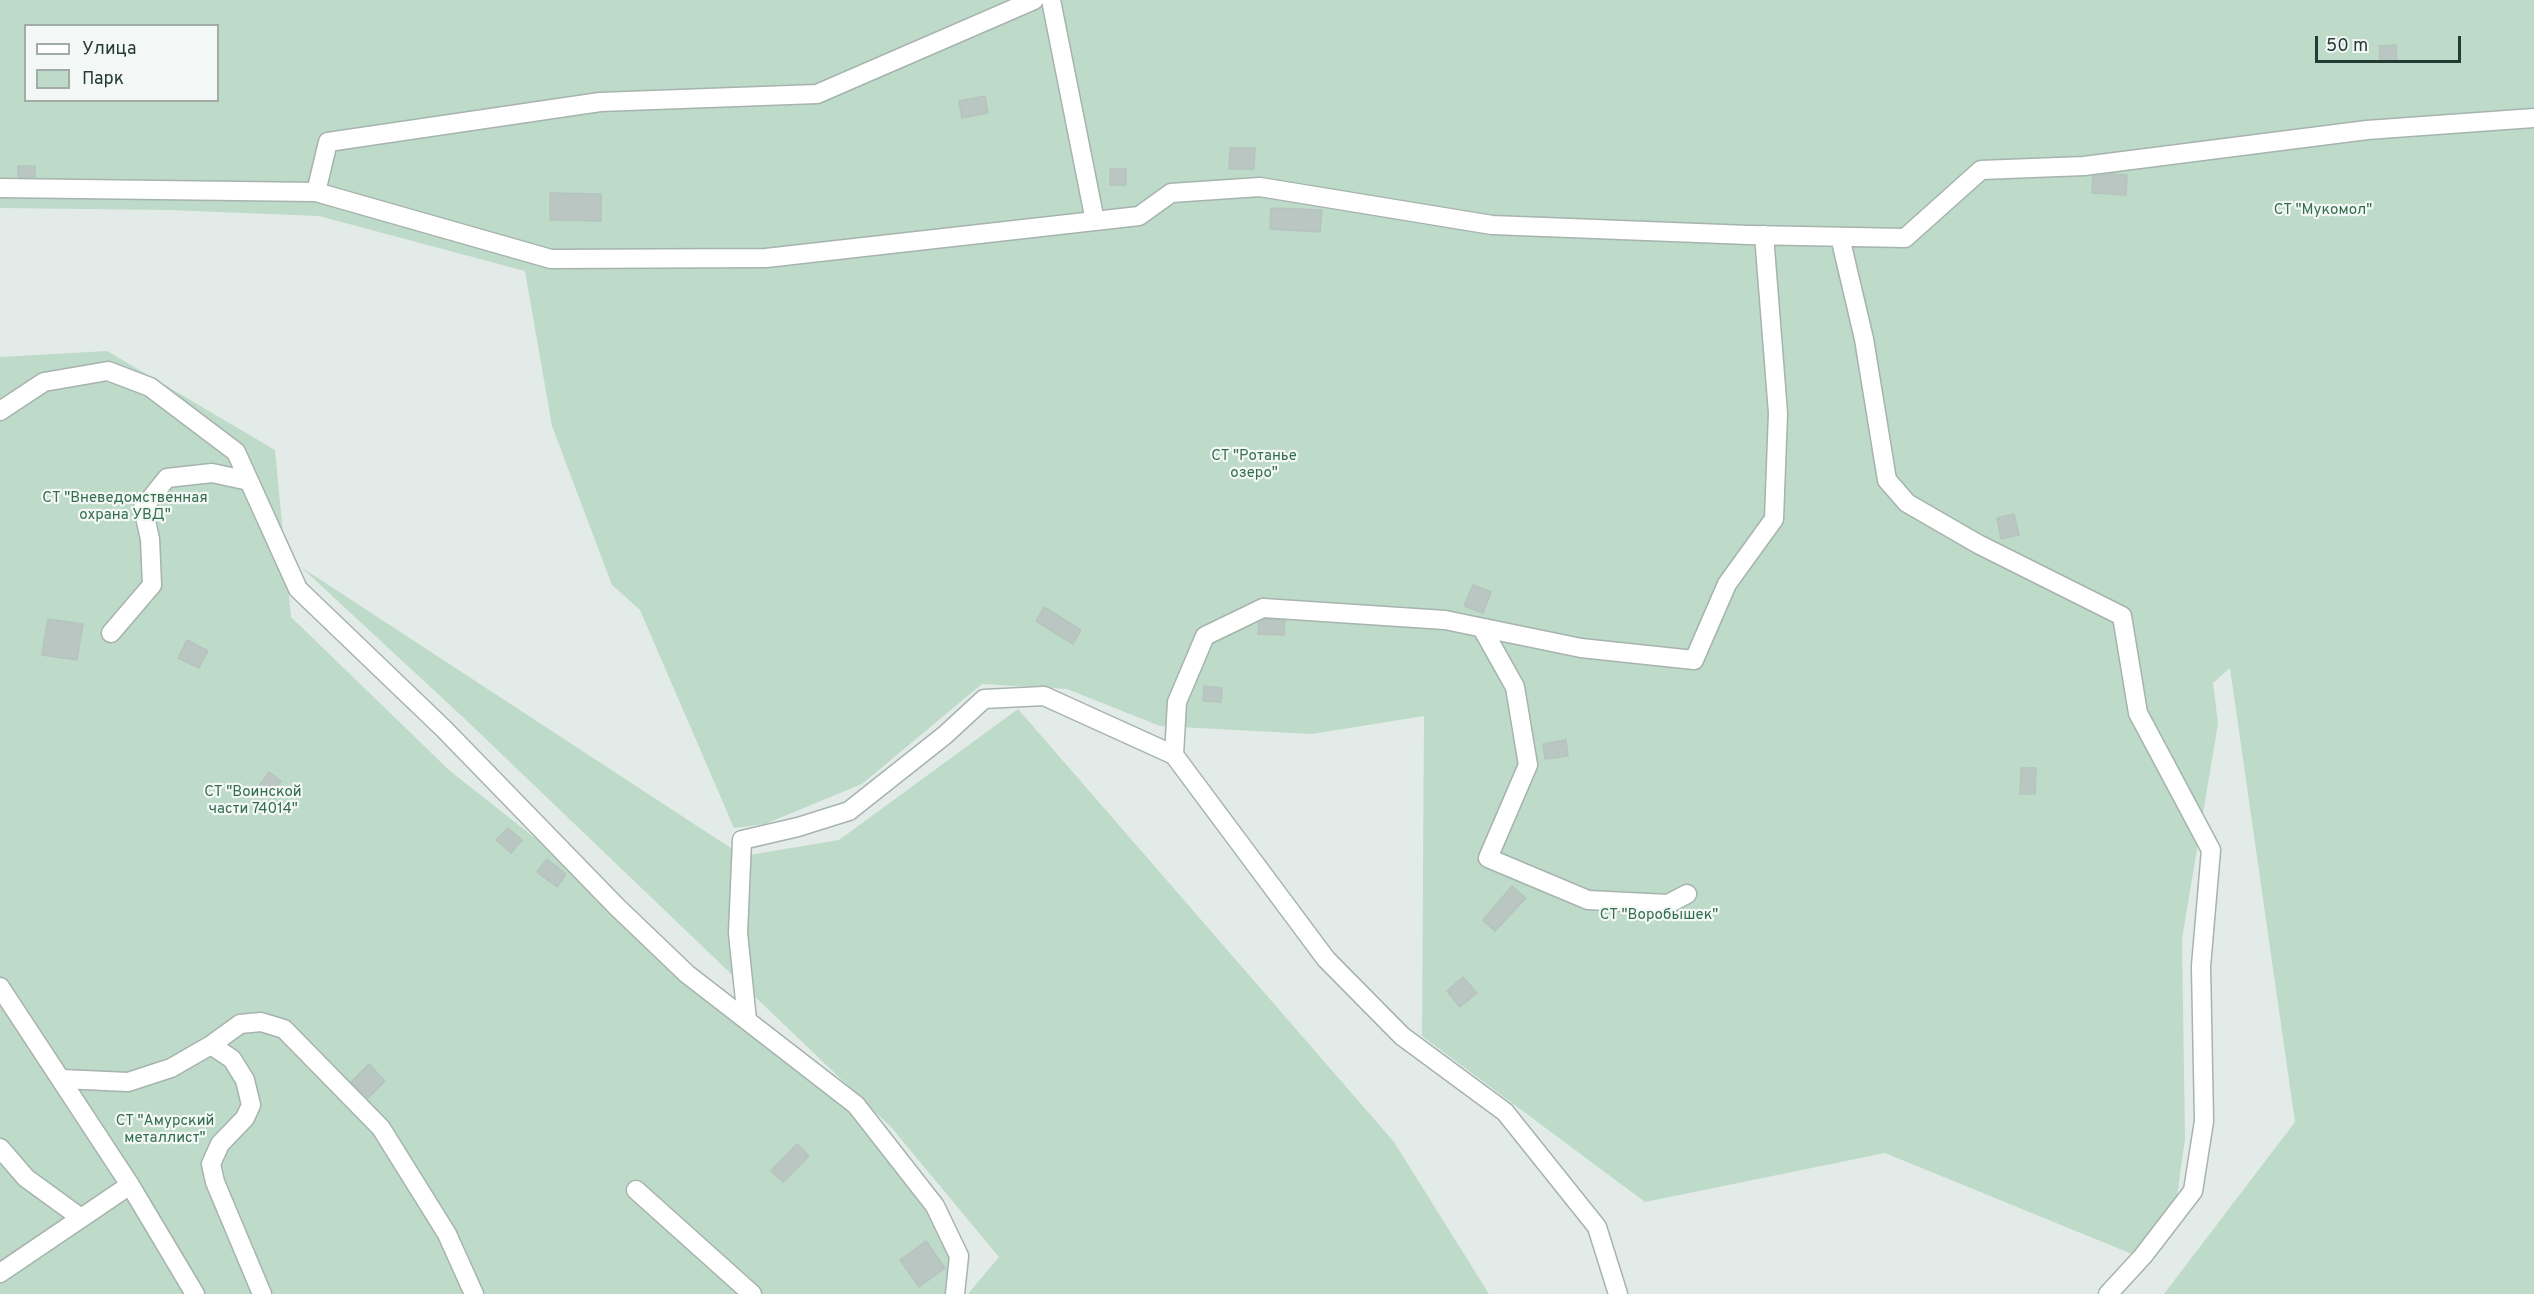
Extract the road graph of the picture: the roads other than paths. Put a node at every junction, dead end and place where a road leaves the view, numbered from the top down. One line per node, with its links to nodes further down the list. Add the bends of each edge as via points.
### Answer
1 (1034, 0): 5 (street, via 818,94 600,102 328,142)
2 (1051, 0): 6 (street)
3 (2534, 118): 8 (street, via 2367,130 2084,166 1981,170 1905,238)
4 (0, 188): 5 (street)
5 (316, 192): 6 (street, via 550,259 766,258)
6 (1095, 221): 7 (street, via 1139,216 1171,193 1260,187 1492,225)
7 (1764, 236): 8 (street); 11 (street, via 1778,413 1774,519 1727,584 1694,660 1581,648)
8 (1840, 237): 30 (street, via 1864,339 1887,480 1907,503 1978,544 2122,616 2138,713 2211,850 2201,966 2204,1121 2193,1191)
9 (0, 411): 10 (street, via 44,382 108,371 150,387 236,452)
10 (249, 482): 12 (street, via 212,473 167,478 143,508 150,539 152,585); 16 (street, via 298,589 444,729 687,974)
11 (1482, 628): 13 (street, via 1445,620 1263,608 1205,636 1177,702); 14 (street, via 1515,687 1528,765 1488,858 1588,900 1668,904)
12 (111, 633)
13 (1174, 755): 16 (street, via 1044,696 984,699 849,811 742,840 738,933); 29 (street, via 1326,959 1402,1036 1512,1120 1597,1227)
14 (1687, 894)
15 (0, 987): 18 (street)
16 (747, 1020): 28 (street, via 855,1105 935,1206 959,1256)
17 (211, 1045): 18 (street, via 171,1068 128,1082); 25 (street, via 232,1059 245,1080 251,1105 245,1118 220,1144 211,1164); 26 (street, via 240,1024 261,1022 284,1029 298,1041 381,1128 447,1234)
18 (62, 1079): 20 (street)
19 (0, 1148): 22 (street, via 26,1178)
20 (130, 1185): 22 (street); 24 (street)
21 (636, 1190): 27 (street)
22 (81, 1218): 23 (street)
23 (0, 1273)
24 (195, 1294)
25 (262, 1294)
26 (474, 1294)
27 (752, 1294)
28 (955, 1294)
29 (1618, 1294)
30 (2108, 1294)

